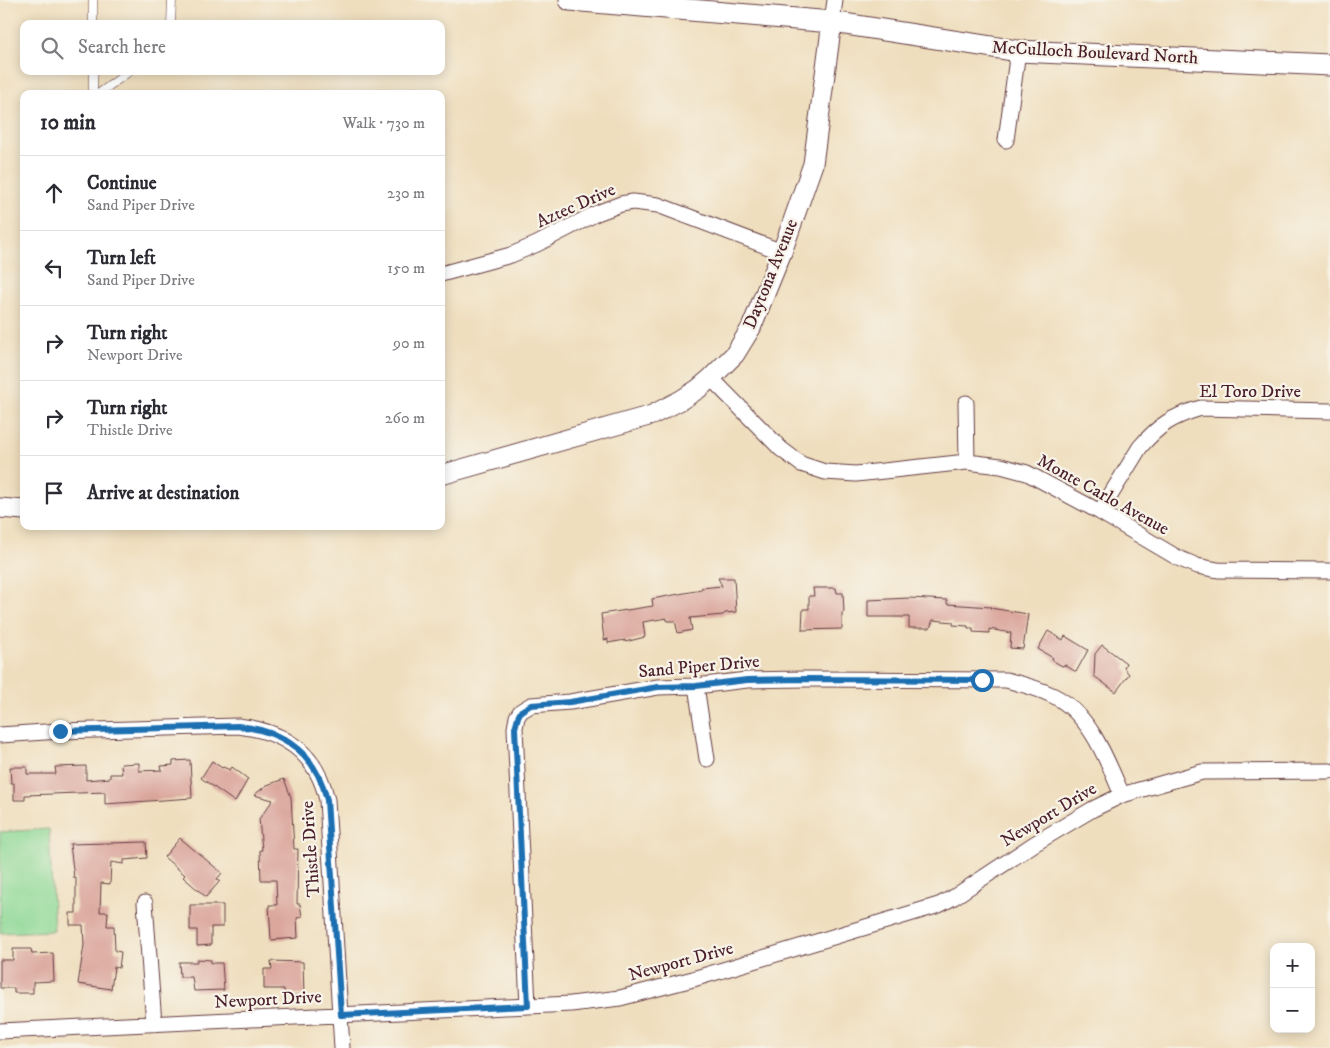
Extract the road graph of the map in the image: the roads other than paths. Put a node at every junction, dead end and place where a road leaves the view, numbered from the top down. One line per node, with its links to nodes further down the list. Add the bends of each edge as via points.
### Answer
1 (93, 0): 5 (lane)
2 (172, 0): 6 (lane)
3 (570, 0): 7 (main road, McCulloch Boulevard North)
4 (835, 0): 7 (street)
5 (93, 20)
6 (171, 20)
7 (832, 22): 8 (main road, McCulloch Boulevard North); 15 (street, Daytona Avenue, via 813,164)
8 (1018, 51): 9 (main road, McCulloch Boulevard North); 14 (street)
9 (1330, 65)
10 (93, 75): 12 (lane)
11 (124, 75): 13 (lane)
12 (93, 90)
13 (104, 90)
14 (1006, 140)
15 (782, 252): 16 (street, Aztec Drive, via 658,205 633,202 597,213 511,255); 17 (street, Daytona Avenue, via 752,328 735,354)
16 (445, 273)
17 (711, 378): 20 (street, Monte Carlo Avenue, via 781,449 801,464 825,472 856,474); 21 (street, Daytona Avenue, via 681,400 652,415)
18 (966, 402): 20 (street)
19 (1330, 411): 24 (street, El Toro Drive, via 1201,408 1184,413 1169,420 1140,447)
20 (966, 462): 24 (street, Monte Carlo Avenue, via 1027,473)
21 (445, 474)
22 (0, 508): 23 (street)
23 (20, 510)
24 (1100, 512): 25 (street, Monte Carlo Avenue, via 1197,566 1218,570)
25 (1330, 571)
26 (696, 686): 28 (street); 30 (street, Sand Piper Drive, via 747,680 807,679 1006,680 1031,686 1055,696 1083,721 1098,740); 32 (street, Sand Piper Drive, via 658,687 570,702 531,705 521,711 515,728)
27 (0, 734): 33 (street, Thistle Drive, via 238,726 271,732 294,746 318,772 327,800)
28 (707, 759)
29 (1330, 770): 30 (street, Newport Drive, via 1202,772)
30 (1122, 795): 32 (street, Newport Drive, via 1093,809 939,905 702,977 620,998)
31 (145, 903): 34 (street)
32 (528, 1006): 33 (street, Newport Drive)
33 (341, 1015): 34 (street, Newport Drive); 36 (street, Thistle Drive)
34 (154, 1024): 35 (street, Newport Drive)
35 (0, 1031)
36 (342, 1048)

